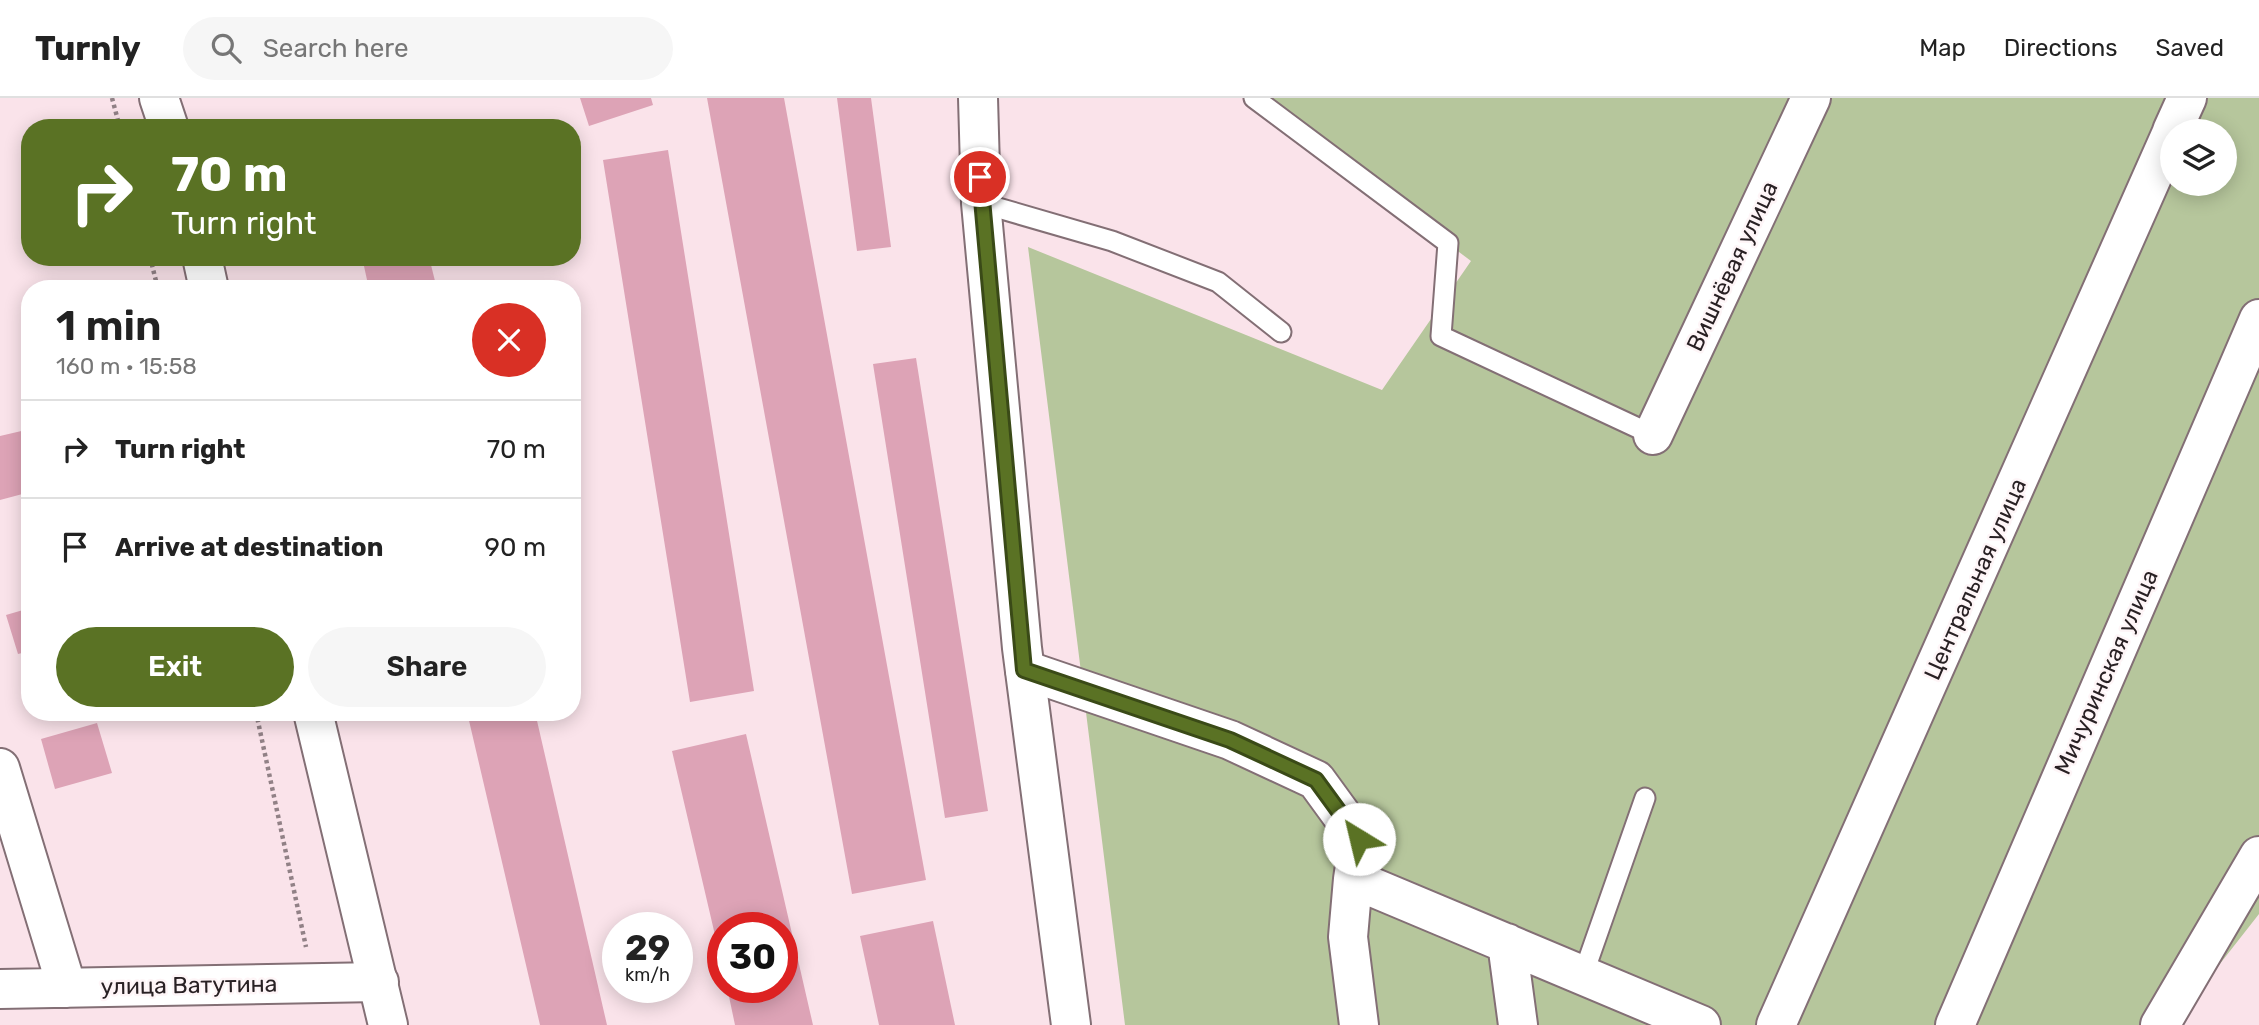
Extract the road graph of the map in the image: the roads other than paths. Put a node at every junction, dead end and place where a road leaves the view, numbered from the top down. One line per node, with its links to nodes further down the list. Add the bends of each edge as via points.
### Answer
1 (159, 98): 6 (street)
2 (978, 98): 9 (street)
3 (1254, 98): 12 (lane, via 1448,243 1441,336)
4 (1811, 98): 12 (street, Вишнёвая улица)
5 (2187, 98): 7 (street, Центральная улица)
6 (166, 119)
7 (2178, 119)
8 (2160, 159): 29 (street, Центральная улица)
9 (981, 203): 11 (lane, via 1112,241 1218,282); 13 (street)
10 (2259, 319): 30 (street, Мичуринская улица)
11 (1281, 332)
12 (1653, 435)
13 (1024, 670): 18 (street, via 1230,740 1316,780 1359,839); 26 (street)
14 (315, 721): 21 (street)
15 (0, 768): 22 (street)
16 (1645, 798): 20 (lane)
17 (2259, 856): 31 (street)
18 (1353, 879): 19 (street); 27 (street, via 1348,937)
19 (1507, 943): 20 (street); 28 (street)
20 (1583, 975): 24 (street)
21 (379, 982): 22 (street, улица Ватутина); 25 (street)
22 (67, 988): 23 (street, улица Ватутина)
23 (0, 989)
24 (1685, 1022)
25 (388, 1025)
26 (1071, 1025)
27 (1359, 1025)
28 (1518, 1025)
29 (1776, 1025)
30 (1955, 1025)
31 (2160, 1025)

